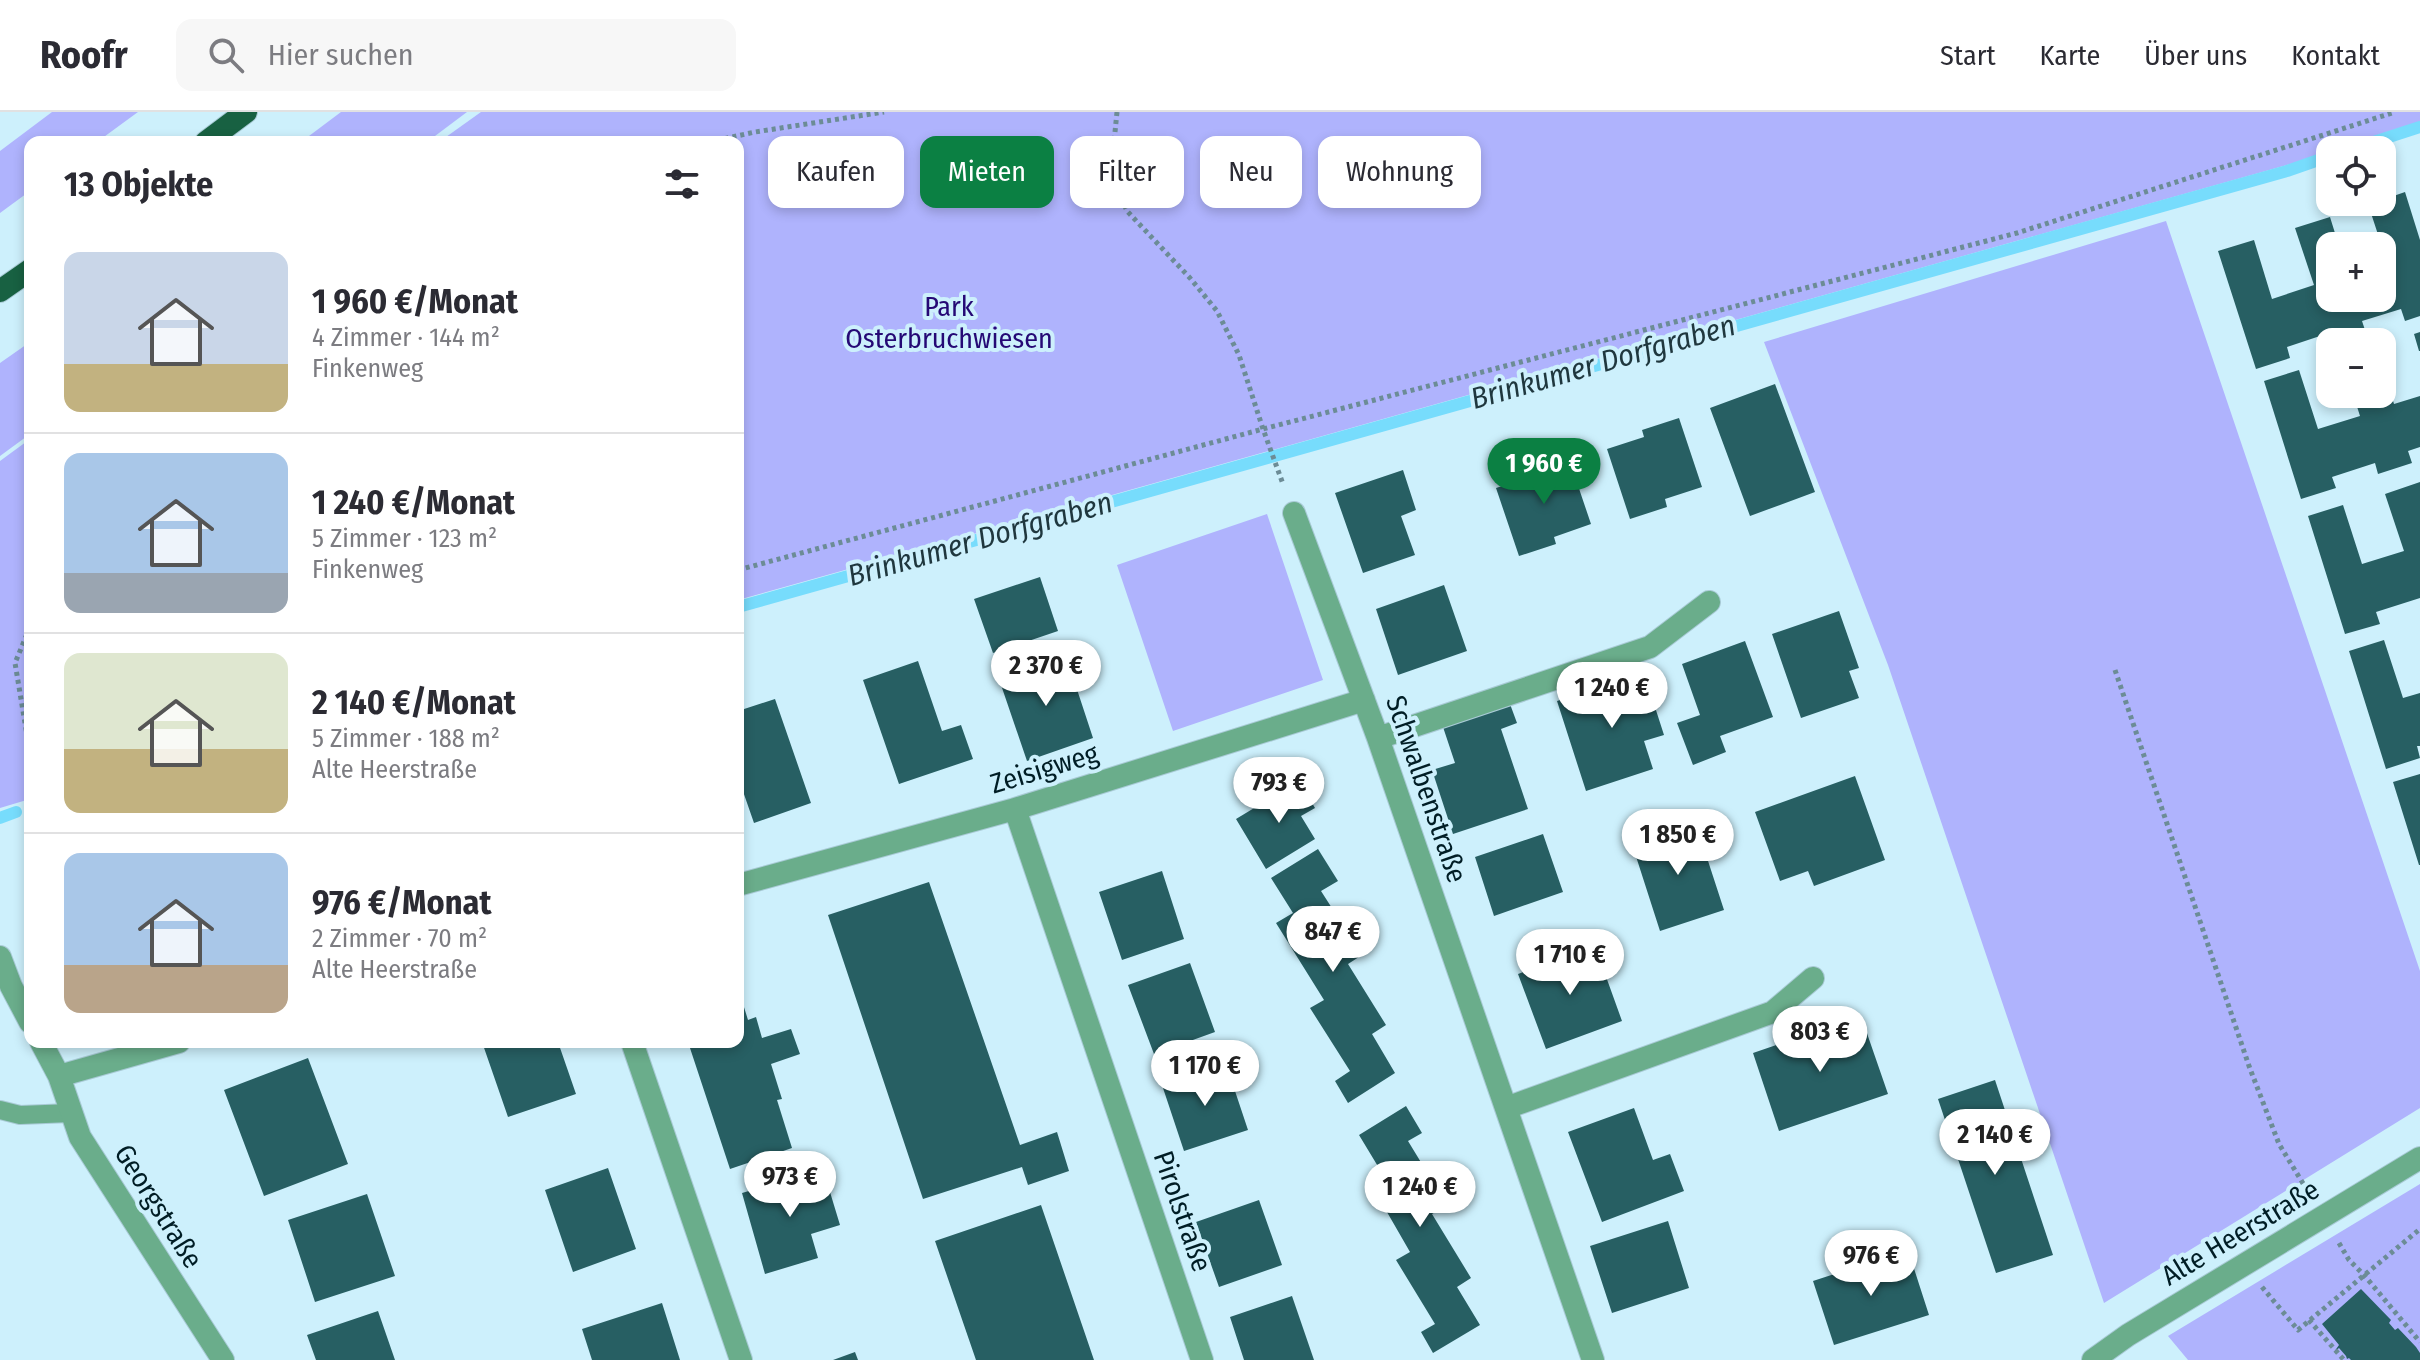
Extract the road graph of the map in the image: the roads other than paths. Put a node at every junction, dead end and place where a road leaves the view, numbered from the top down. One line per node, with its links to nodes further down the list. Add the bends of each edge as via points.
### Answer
1 (246, 112): 2 (highway)
2 (214, 136)
3 (24, 274): 4 (highway)
4 (0, 291)
5 (1294, 513): 7 (street, Schwalbenstraße)
6 (1709, 602): 8 (street, via 1650,647)
7 (1364, 700): 8 (street, Schwalbenstraße); 9 (street, Zeisigweg)
8 (1378, 738): 18 (street, Schwalbenstraße)
9 (1015, 809): 10 (street, Zeisigweg); 24 (street, Pirolstraße)
10 (744, 883)
11 (0, 957): 13 (street)
12 (1813, 978): 18 (street, via 1773,1012)
13 (24, 1011)
14 (44, 1048): 17 (street, Georgstraße)
15 (634, 1048): 23 (street)
16 (124, 1049): 17 (street)
17 (59, 1076): 20 (street, Georgstraße)
18 (1506, 1108): 25 (street, Schwalbenstraße)
19 (0, 1110): 20 (lane, via 20,1115)
20 (71, 1113): 22 (street, Georgstraße, via 80,1137)
21 (2420, 1158): 26 (street, Alte Heerstraße)
22 (223, 1360)
23 (741, 1360)
24 (1202, 1360)
25 (1593, 1360)
26 (2093, 1360)

